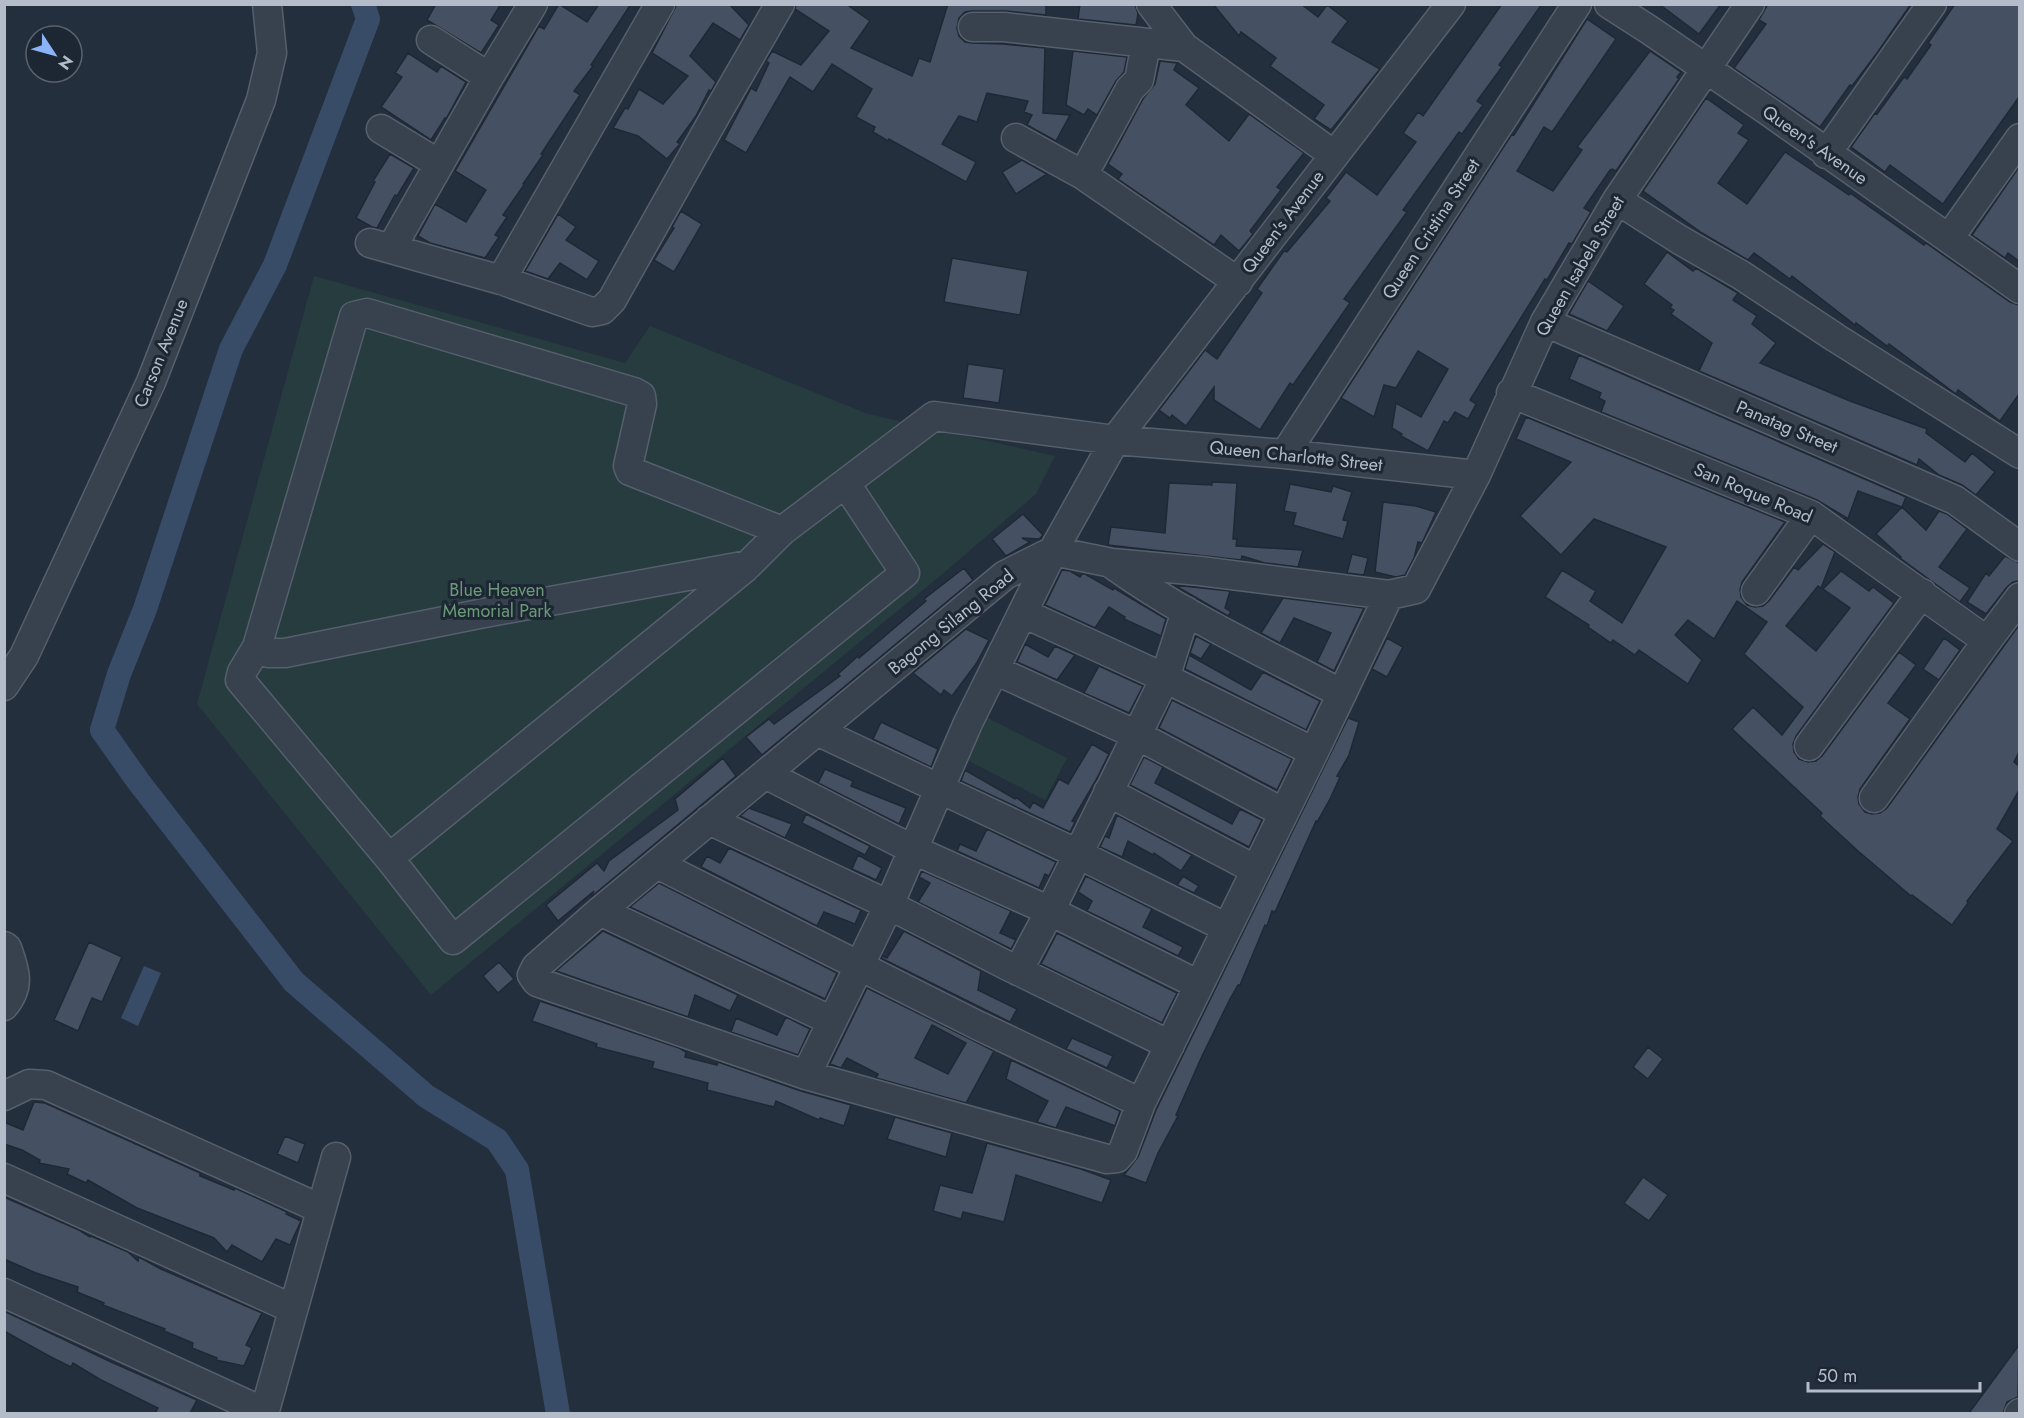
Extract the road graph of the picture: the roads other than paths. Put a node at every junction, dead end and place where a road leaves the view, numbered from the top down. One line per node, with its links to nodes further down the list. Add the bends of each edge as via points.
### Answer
1 (267, 4): 53 (street, Carson Avenue, via 272,52 261,100 151,382 24,656)
2 (533, 4): 17 (street)
3 (660, 4): 27 (street)
4 (780, 4): 27 (street, via 612,300 602,310 592,312)
5 (1151, 4): 15 (street)
6 (1451, 4): 22 (street, Queen's Avenue)
7 (1577, 4): 34 (street, Queen Cristina Street)
8 (1609, 4): 16 (street, Queen's Avenue)
9 (1750, 4): 16 (street, Queen Isabela Street)
10 (1932, 4): 21 (street)
11 (1003, 16): 12 (street); 14 (street)
12 (973, 27)
13 (431, 40): 17 (street)
14 (1146, 44): 15 (street); 24 (street, via 1139,80 1130,89)
15 (1184, 47): 22 (street)
16 (1705, 69): 21 (street, Queen's Avenue); 25 (street, Queen Isabela Street)
17 (489, 77): 23 (street)
18 (381, 129): 23 (street)
19 (1016, 138): 24 (street)
20 (2019, 138): 26 (street)
21 (1826, 154): 26 (street, Queen's Avenue)
22 (1334, 155): 28 (street, Queen's Avenue)
23 (439, 164): 27 (street, via 381,245)
24 (1083, 175): 28 (street)
25 (1617, 200): 30 (street, Queen Isabela Street); 33 (street)
26 (1949, 238): 29 (street, Queen's Avenue)
27 (501, 280)
28 (1238, 282): 32 (street, Queen's Avenue)
29 (2019, 289)
30 (1545, 322): 31 (street, Queen Isabela Street); 39 (street, Panatag Street, via 1955,500)
31 (1512, 393): 35 (street, Queen Isabela Street); 37 (street, San Roque Road)
32 (1115, 440): 34 (street, Queen Charlotte Street); 36 (street, Queen Charlotte Street, via 934,416); 40 (street, Queen's Avenue)
33 (2019, 453)
34 (1285, 454): 35 (street, Queen Charlotte Street)
35 (1476, 475): 45 (street, via 1416,589)
36 (846, 484): 38 (street, Queen Charlotte Street); 67 (street, via 905,573 453,940)
37 (1811, 515): 43 (street); 44 (street, San Roque Road)
38 (782, 531): 42 (street, Queen Charlotte Street); 50 (street, via 630,471 641,396 367,313 354,316 350,327)
39 (2019, 547)
40 (1053, 551): 41 (street); 48 (street, Queen's Avenue); 55 (street, Bagong Silang Road, via 1005,575)
41 (1112, 563): 45 (street); 47 (street)
42 (748, 566): 50 (street, via 285,653 268,653); 67 (street, Queen Charlotte Street)
43 (1756, 591)
44 (1922, 593): 49 (street, San Roque Road); 57 (street)
45 (1389, 595): 54 (street)
46 (2019, 597): 49 (street)
47 (1186, 611): 52 (street); 54 (street)
48 (1023, 613): 51 (street, Queen's Avenue); 52 (street)
49 (1987, 641): 62 (street)
50 (257, 647): 67 (street, via 240,680)
51 (995, 670): 56 (street); 60 (street, Queen's Avenue)
52 (1165, 678): 56 (street); 58 (street)
53 (4, 686)
54 (1342, 694): 58 (street)
55 (817, 731): 59 (street, Bagong Silang Road); 60 (street)
56 (1137, 735): 61 (street); 63 (street)
57 (1809, 746)
58 (1314, 752): 63 (street)
59 (765, 774): 64 (street, Bagong Silang Road); 65 (street)
60 (938, 789): 65 (street, Queen's Avenue); 66 (street)
61 (1108, 792): 66 (street); 69 (street)
62 (1874, 798)
63 (1284, 813): 69 (street)
64 (709, 820): 68 (street, Bagong Silang Road); 70 (street)
65 (914, 850): 70 (street, Queen's Avenue); 72 (street)
66 (1077, 854): 72 (street); 73 (street)
67 (388, 858)
68 (657, 864): 71 (street, Bagong Silang Road); 75 (street)
69 (1256, 870): 73 (street)
70 (889, 905): 75 (street, Queen's Avenue); 76 (street)
71 (600, 911): 79 (street); 81 (street, Bagong Silang Road, via 536,967 532,975 537,982)
72 (1050, 911): 76 (street); 77 (street)
73 (1227, 928): 77 (street)
74 (4, 946): 78 (street, via 16,973 11,998)
75 (860, 966): 79 (street, Queen's Avenue); 83 (street)
76 (1018, 971): 80 (street)
77 (1199, 985): 80 (street)
78 (4, 1006)
79 (832, 1021): 81 (street, Queen's Avenue)
80 (1170, 1045): 83 (street)
81 (806, 1075): 83 (street, via 1107,1159 1117,1158 1123,1151)
82 (4, 1096): 86 (street, via 29,1084 46,1085)
83 (1141, 1103)
84 (336, 1157): 86 (street)
85 (4, 1178): 88 (street)
86 (321, 1209): 88 (street)
87 (4, 1293): 89 (street)
88 (293, 1309): 89 (street)
89 (264, 1412)

